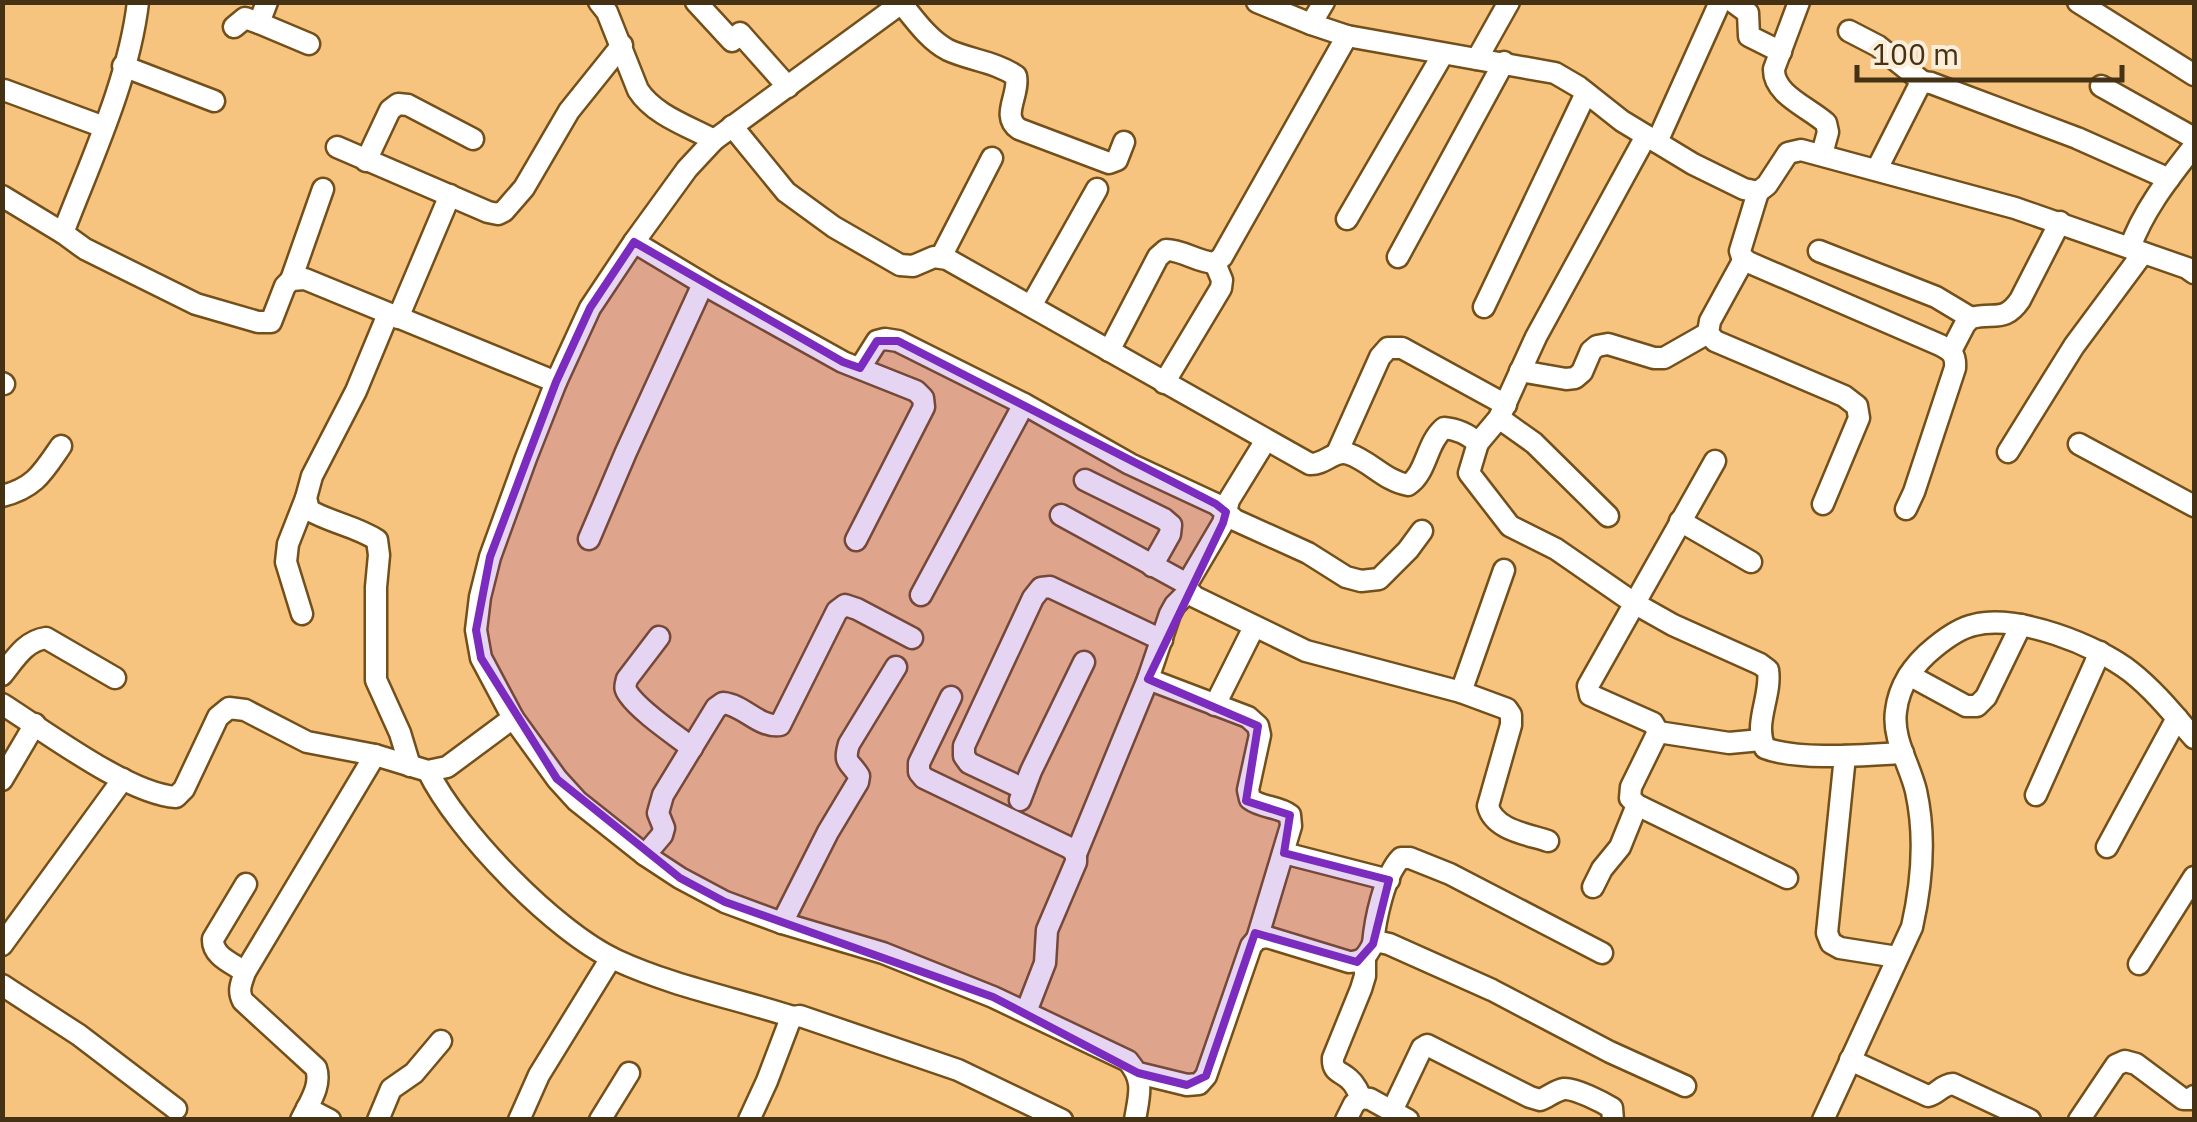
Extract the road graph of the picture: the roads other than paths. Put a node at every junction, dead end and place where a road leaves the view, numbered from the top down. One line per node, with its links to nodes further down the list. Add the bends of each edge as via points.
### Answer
1 (138, 2): 24 (street)
2 (267, 2): 13 (street)
3 (600, 2): 19 (street)
4 (696, 2): 27 (street, via 732,40 740,33)
5 (1324, 2): 14 (street)
6 (1509, 2): 22 (street)
7 (1720, 2): 34 (street, via 1665,129)
8 (1734, 2): 20 (street, via 1748,12 1749,36)
9 (1800, 2): 20 (street)
10 (2078, 2): 25 (street)
11 (902, 3): 27 (street); 37 (street, via 938,44 1016,76 1009,116 1018,129 1109,163)
12 (1268, 4): 14 (street)
13 (259, 23): 15 (street, via 244,18); 18 (street)
14 (1311, 24): 17 (street)
15 (234, 28)
16 (1850, 31): 26 (street)
17 (1347, 36): 21 (street); 59 (street)
18 (310, 44)
19 (622, 45): 36 (street, via 650,105); 48 (street, via 504,211 488,212)
20 (1781, 52): 40 (street, via 1774,80 1826,123)
21 (1443, 54): 22 (street); 50 (street)
22 (1476, 59): 23 (street)
23 (1504, 62): 30 (street, via 1555,73); 57 (street)
24 (123, 66): 31 (street); 33 (street)
25 (2194, 76)
26 (1923, 82): 43 (street); 44 (street)
27 (788, 86): 32 (street)
28 (2101, 86): 38 (street)
29 (4, 90): 33 (street)
30 (1586, 94): 34 (street); 64 (street)
31 (214, 101)
32 (732, 126): 36 (street); 56 (street, via 786,192 834,227 900,265)
33 (104, 127): 52 (street)
34 (1651, 139): 47 (street); 71 (street, via 1573,266)
35 (473, 140): 42 (street, via 398,104)
36 (714, 140): 53 (street)
37 (1124, 142)
38 (2194, 142): 44 (street)
39 (337, 146): 42 (street)
40 (1822, 154): 43 (street); 47 (street, via 1788,153)
41 (992, 158): 56 (street)
42 (366, 161): 48 (street)
43 (1877, 169): 51 (street)
44 (2169, 178): 54 (street, via 2134,236)
45 (323, 189): 61 (street)
46 (1097, 189): 63 (street)
47 (1758, 192): 58 (street, via 1740,251)
48 (450, 194): 65 (street)
49 (2, 196): 52 (street)
50 (1347, 220)
51 (2060, 222): 54 (street); 66 (street, via 2012,312)
52 (63, 233): 61 (street, via 196,304 258,322 271,322)
53 (634, 242): 62 (street); 72 (street, via 590,308)
54 (2136, 251): 60 (street); 80 (street)
55 (1820, 252): 66 (street, via 1936,297)
56 (941, 257): 63 (street)
57 (1398, 257)
58 (1744, 259): 67 (street); 68 (street)
59 (1215, 263): 69 (street, via 1166,250); 73 (street, via 1221,288)
60 (2194, 273)
61 (291, 280): 65 (street, via 305,279)
62 (704, 284): 70 (street); 94 (street)
63 (1032, 306): 69 (street)
64 (1484, 307)
65 (393, 316): 72 (street); 85 (street)
66 (1971, 318): 68 (street)
67 (1708, 333): 71 (street, via 1664,358 1597,346 1575,378); 86 (street, via 1715,342 1857,406 1854,434)
68 (1952, 351): 88 (street, via 1955,368)
69 (1110, 352): 73 (street)
70 (860, 368): 74 (street, via 885,338); 95 (street, via 916,391 924,407)
71 (1520, 372): 75 (street)
72 (556, 382): 119 (street, via 480,597 481,658)
73 (1164, 383): 76 (street)
74 (1024, 404): 89 (street); 100 (street)
75 (1502, 412): 77 (street); 81 (street, via 1402,348 1388,348); 91 (street)
76 (1266, 440): 81 (street, via 1310,464); 89 (street)
77 (1478, 444): 81 (street, via 1444,428 1408,485); 101 (street, via 1469,473 1502,518)
78 (2079, 444): 87 (street)
79 (62, 446): 84 (street, via 34,482)
80 (2008, 452)
81 (1337, 453)
82 (1715, 461): 92 (street)
83 (1085, 480): 97 (street, via 1170,525)
84 (2, 496)
85 (306, 498): 102 (street, via 286,562); 129 (street, via 309,510 322,518 377,540 376,680)
86 (1823, 504)
87 (2194, 506)
88 (1906, 509)
89 (1226, 512): 93 (street, via 1361,582 1379,579); 99 (street)
90 (1060, 514): 97 (street)
91 (1608, 516)
92 (1680, 522): 96 (street); 101 (street)
93 (1422, 532)
94 (589, 540)
95 (856, 540)
96 (1751, 562)
97 (1152, 566): 99 (street)
98 (1504, 570): 115 (street)
99 (1188, 588): 104 (street); 107 (street)
100 (921, 595)
101 (1634, 604): 122 (street, via 1588,686 1590,695 1653,723); 124 (street, via 1768,670)
102 (302, 614)
103 (2021, 625): 108 (street); 112 (street, via 1972,625 1948,637); 112 (street, via 1978,706)
104 (1254, 627): 115 (street, via 1329,658); 118 (street)
105 (659, 637): 125 (street, via 625,688)
106 (912, 638): 125 (street, via 845,606 780,726 723,703)
107 (1162, 640): 114 (street); 132 (street, via 1041,588 964,746 969,764)
108 (2100, 652): 120 (street, via 2144,682); 133 (street)
109 (1084, 662): 132 (street)
110 (896, 667): 146 (street, via 849,744 848,764 858,782)
111 (2, 675): 113 (street, via 25,647 46,638)
112 (1909, 675): 126 (street, via 1895,713)
113 (115, 678)
114 (1148, 680): 118 (street); 139 (street)
115 (1461, 692): 136 (street, via 1511,715 1490,816)
116 (951, 696): 135 (street, via 919,772)
117 (2, 704): 121 (street)
118 (1215, 705): 138 (street, via 1258,726 1248,790 1256,804 1290,816)
119 (513, 718): 129 (street, via 447,767); 140 (street, via 577,802)
120 (2177, 718): 123 (street); 137 (street)
121 (35, 724): 130 (street); 131 (street)
122 (1658, 732): 124 (street); 134 (street, via 1631,786)
123 (2194, 738)
124 (1761, 740): 128 (street, via 1776,752)
125 (692, 748): 140 (street, via 659,805 664,828)
126 (1903, 753): 128 (street); 151 (street, via 1916,790 1921,862 1912,927)
127 (376, 755): 129 (street); 130 (street, via 307,742 229,708 176,797); 154 (street)
128 (1845, 756): 151 (street, via 1827,933 1840,948)
129 (419, 768): 152 (street, via 514,882)
130 (123, 779): 148 (street)
131 (2, 780)
132 (1024, 789): 135 (street)
133 (2036, 794)
134 (1637, 805): 142 (street); 145 (street)
135 (1012, 820): 139 (street)
136 (1548, 841)
137 (2106, 848)
138 (1284, 853): 143 (street); 147 (street)
139 (1076, 854): 156 (street)
140 (646, 855): 146 (street, via 725,902)
141 (2194, 877): 153 (street)
142 (1786, 878)
143 (1389, 880): 149 (street); 150 (street, via 1400,858 1410,858)
144 (246, 884): 154 (street, via 212,946)
145 (1593, 887)
146 (782, 923): 156 (street, via 883,953)
147 (1257, 939): 149 (street, via 1350,962); 161 (street, via 1199,1084)
148 (2, 946)
149 (1369, 951): 162 (street, via 1389,944); 164 (street, via 1333,1058 1335,1070)
150 (1602, 952)
151 (1898, 957): 159 (street)
152 (611, 958): 157 (street); 170 (street)
153 (2139, 964)
154 (245, 972): 166 (street, via 243,1001 316,1068 317,1088)
155 (2, 985): 165 (street)
156 (1026, 1012): 161 (street, via 1128,1061)
157 (793, 1016): 172 (street); 173 (street, via 958,1070)
158 (442, 1041): 169 (street, via 392,1089)
159 (1850, 1060): 177 (street); 178 (street, via 1928,1096 1952,1084)
160 (629, 1073): 171 (street)
161 (1138, 1073): 174 (street)
162 (1684, 1086)
163 (2194, 1096): 179 (street, via 2183,1099 2126,1060 2116,1064)
164 (1362, 1098): 167 (street); 175 (street)
165 (176, 1109)
166 (304, 1114): 168 (street)
167 (1400, 1115): 176 (street, via 1427,1045 1530,1097 1569,1089 1604,1103)
168 (330, 1120)
169 (378, 1120)
170 (519, 1120)
171 (600, 1120)
172 (749, 1120)
173 (1062, 1120)
174 (1134, 1120)
175 (1346, 1120)
176 (1613, 1120)
177 (1823, 1120)
178 (2030, 1120)
179 (2079, 1120)

